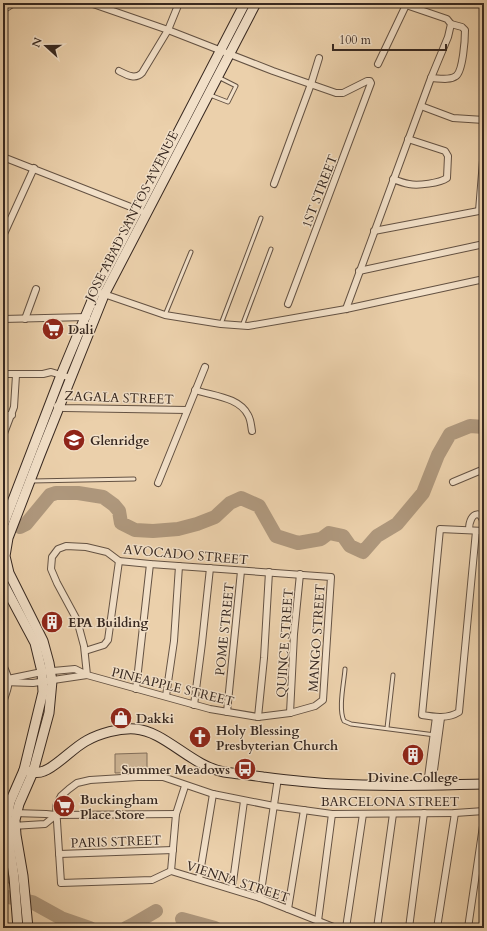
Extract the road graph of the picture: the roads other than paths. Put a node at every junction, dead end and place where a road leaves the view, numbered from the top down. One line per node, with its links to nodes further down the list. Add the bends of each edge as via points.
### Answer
1 (14, 3): 7 (street, via 3,10)
2 (90, 3): 9 (street)
3 (179, 3): 9 (street)
4 (245, 3): 10 (main road, JOSE ABAD SANTOS AVENUE)
5 (256, 3): 11 (main road, JOSE ABAD SANTOS AVENUE)
6 (407, 4): 8 (street, via 447,19); 13 (street)
7 (3, 7)
8 (451, 24): 16 (street); 16 (street, via 465,30 459,72 448,79)
9 (168, 30): 10 (street); 14 (street, via 139,76 134,78)
10 (220, 50): 11 (street); 27 (main road, JOSE ABAD SANTOS AVENUE)
11 (229, 54): 15 (main road, JOSE ABAD SANTOS AVENUE); 17 (street)
12 (320, 58): 17 (street)
13 (378, 64)
14 (119, 71)
15 (218, 76): 18 (main road, JOSE ABAD SANTOS AVENUE); 18 (lane, via 236,86 228,102)
16 (431, 78): 19 (street)
17 (311, 84): 26 (street); 40 (street, 1ST STREET, via 343,93 367,81 370,81 371,85)
18 (209, 94): 29 (main road, JOSE ABAD SANTOS AVENUE)
19 (421, 106): 20 (street, via 453,118); 21 (street)
20 (484, 120)
21 (408, 139): 25 (street); 25 (street, via 445,151 448,156 447,178 420,185)
22 (484, 148): 28 (street)
23 (3, 157): 24 (street)
24 (34, 168): 27 (street); 32 (street)
25 (393, 179): 31 (street)
26 (274, 184)
27 (138, 209): 29 (street); 39 (main road, JOSE ABAD SANTOS AVENUE)
28 (481, 210): 31 (street)
29 (146, 214): 39 (main road, JOSE ABAD SANTOS AVENUE)
30 (261, 218): 46 (lane)
31 (374, 231): 36 (street)
32 (3, 236)
33 (484, 244): 36 (street)
34 (271, 249): 47 (lane)
35 (191, 252): 42 (lane)
36 (359, 271): 41 (street)
37 (484, 279): 41 (street)
38 (36, 289): 45 (street)
39 (100, 293): 42 (street); 43 (main road, JOSE ABAD SANTOS AVENUE)
40 (288, 304)
41 (346, 309): 47 (street)
42 (165, 315): 46 (street)
43 (89, 318): 45 (street); 51 (main road, JOSE ABAD SANTOS AVENUE); 52 (main road, JOSE ABAD SANTOS AVENUE)
44 (3, 319): 45 (street)
45 (25, 319)
46 (221, 324): 47 (street)
47 (242, 326)
48 (205, 367): 53 (street)
49 (3, 374): 50 (street)
50 (16, 375): 51 (street, via 51,372); 58 (street)
51 (61, 377): 52 (street); 54 (main road, JOSE ABAD SANTOS AVENUE)
52 (70, 380): 55 (main road, JOSE ABAD SANTOS AVENUE)
53 (195, 390): 56 (street); 59 (street, via 242,406 249,416)
54 (50, 404): 55 (street, ZAGALA STREET); 62 (main road, JOSE ABAD SANTOS AVENUE)
55 (59, 407): 56 (street, ZAGALA STREET); 62 (main road, JOSE ABAD SANTOS AVENUE)
56 (187, 410): 65 (street)
57 (3, 415): 58 (street)
58 (12, 415): 60 (street)
59 (252, 431)
60 (3, 436)
61 (484, 469): 64 (street)
62 (25, 479): 63 (lane); 66 (main road, JOSE ABAD SANTOS AVENUE)
63 (134, 479)
64 (453, 482)
65 (158, 483)
66 (13, 511): 67 (main road, JOSE ABAD SANTOS AVENUE); 85 (main road, JOSE ABAD SANTOS AVENUE, via 5,556 8,573 43,641)
67 (3, 526)
68 (469, 530): 69 (street); 70 (street, via 471,518 478,514 484,522); 95 (street, via 440,529 422,715)
69 (476, 531): 70 (street); 95 (street, via 459,712)
70 (484, 531)
71 (119, 560): 72 (street, AVOCADO STREET); 80 (street, via 108,640 104,645); 80 (street, AVOCADO STREET, via 107,552 66,546 58,549 52,557 51,568 78,620)
72 (150, 564): 73 (street, AVOCADO STREET); 87 (street)
73 (180, 566): 74 (street, AVOCADO STREET); 88 (street, via 174,641)
74 (210, 568): 75 (street, AVOCADO STREET); 91 (street)
75 (241, 571): 76 (street, AVOCADO STREET); 92 (street, POME STREET)
76 (269, 572): 77 (street, AVOCADO STREET); 94 (street)
77 (300, 574): 78 (street, AVOCADO STREET); 93 (street, QUINCE STREET)
78 (331, 577): 89 (street, MANGO STREET)
79 (3, 582): 85 (main road, JOSE ABAD SANTOS AVENUE, via 35,642)
80 (85, 651): 83 (street, AVOCADO STREET)
81 (3, 665): 86 (street)
82 (345, 669): 96 (lane, via 342,708 344,721)
83 (87, 675): 85 (street, PINEAPPLE STREET); 85 (street, PINEAPPLE STREET, via 75,669); 87 (street, PINEAPPLE STREET)
84 (393, 675): 96 (lane)
85 (47, 676): 86 (street); 86 (street, via 33,683); 98 (main road, JOSE ABAD SANTOS AVENUE, via 49,713)
86 (6, 681): 90 (street)
87 (136, 689): 88 (street, PINEAPPLE STREET)
88 (166, 696): 91 (street, PINEAPPLE STREET)
89 (323, 700): 93 (street, PINEAPPLE STREET, via 315,706)
90 (3, 702)
91 (194, 705): 92 (street, PINEAPPLE STREET)
92 (227, 712): 94 (street, PINEAPPLE STREET)
93 (290, 713): 94 (street, PINEAPPLE STREET)
94 (258, 717)
95 (438, 718): 97 (street)
96 (387, 728): 97 (lane)
97 (436, 735): 101 (street)
98 (28, 771): 99 (main road, via 48,769 86,740 98,735 136,729 156,735 194,760 223,772); 108 (main road, JOSE ABAD SANTOS AVENUE)
99 (278, 778): 101 (main road, via 337,784); 105 (street)
100 (484, 784): 101 (main road)
101 (429, 785)
102 (185, 786): 103 (street, BARCELONA STREET); 111 (street); 115 (street, BARCELONA STREET, via 163,777 90,780 77,783 61,796 56,806)
103 (213, 794): 104 (street, BARCELONA STREET); 123 (street)
104 (244, 801): 105 (street, BARCELONA STREET); 125 (street)
105 (274, 806): 106 (street, BARCELONA STREET); 126 (street)
106 (304, 810): 112 (street, BARCELONA STREET); 127 (street)
107 (484, 811): 110 (street, BARCELONA STREET)
108 (12, 813): 115 (street); 117 (main road, JOSE ABAD SANTOS AVENUE)
109 (424, 813): 110 (street, BARCELONA STREET); 114 (street, BARCELONA STREET); 134 (street)
110 (455, 813): 135 (street)
111 (176, 814): 115 (street); 118 (street)
112 (332, 814): 113 (street, BARCELONA STREET); 128 (street)
113 (363, 814): 114 (street, BARCELONA STREET); 132 (street)
114 (393, 814): 133 (street)
115 (56, 815): 117 (street, via 45,824); 120 (street, BARCELONA STREET)
116 (484, 819): 136 (street)
117 (11, 826): 119 (main road, JOSE ABAD SANTOS AVENUE)
118 (173, 850): 120 (street, PARIS STREET); 121 (street)
119 (11, 851): 122 (main road, JOSE ABAD SANTOS AVENUE)
120 (59, 854): 124 (street, BARCELONA STREET)
121 (171, 871): 123 (street, VIENNA STREET); 124 (street, VIENNA STREET, via 152,880)
122 (18, 877): 129 (main road, JOSE ABAD SANTOS AVENUE); 130 (main road, JOSE ABAD SANTOS AVENUE)
123 (200, 879): 125 (street, VIENNA STREET)
124 (61, 884)
125 (232, 889): 126 (street, VIENNA STREET)
126 (260, 898): 127 (street, VIENNA STREET)
127 (288, 909): 128 (street, VIENNA STREET)
128 (318, 921): 131 (street, VIENNA STREET)
129 (18, 926)
130 (28, 926)
131 (336, 928)
132 (346, 928)
133 (377, 928)
134 (409, 928)
135 (437, 928)
136 (468, 928)

